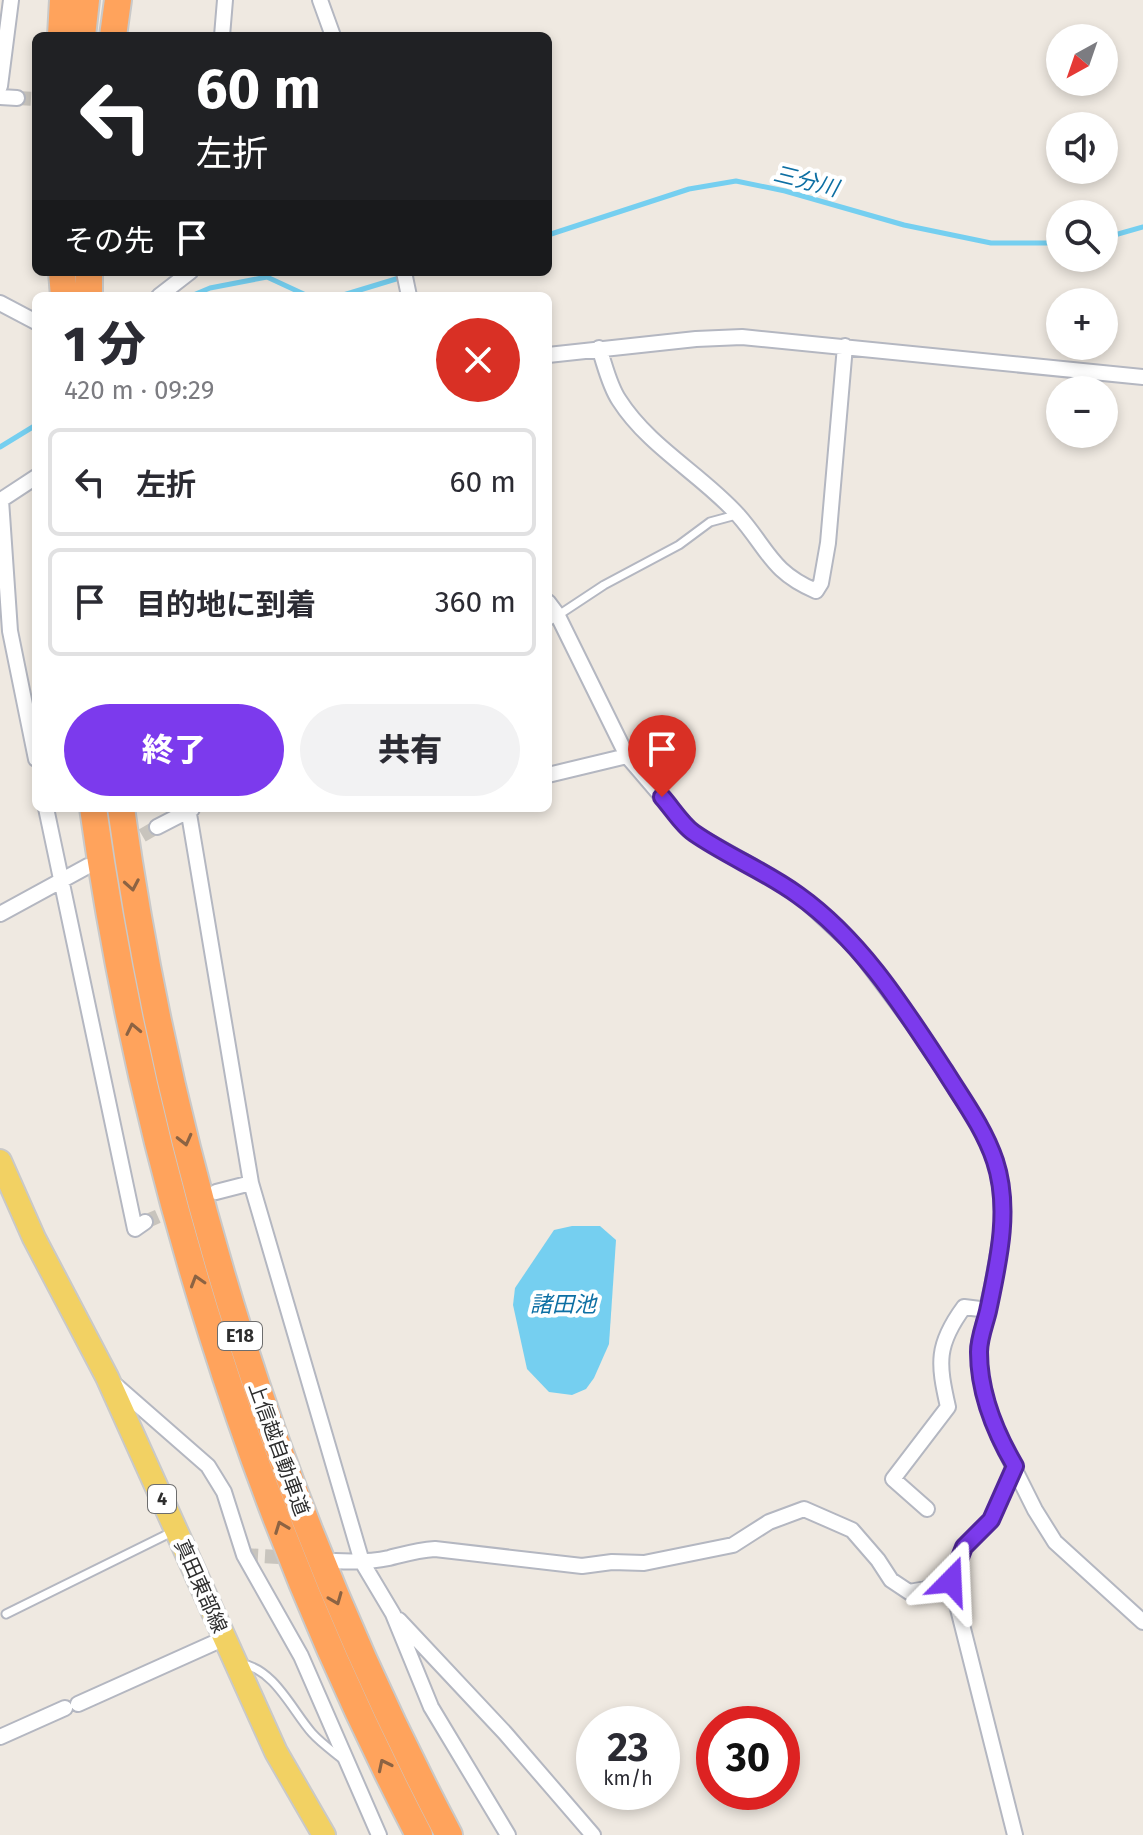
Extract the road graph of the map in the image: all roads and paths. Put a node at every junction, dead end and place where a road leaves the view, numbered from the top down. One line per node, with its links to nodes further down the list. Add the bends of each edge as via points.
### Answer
1 (11, 0): 8 (street)
2 (63, 0): 9 (highway)
3 (86, 0): 10 (highway)
4 (111, 0): 11 (highway)
5 (118, 0): 12 (highway)
6 (225, 0): 13 (street)
7 (320, 0): 14 (street)
8 (3, 32): 15 (street)
9 (61, 32)
10 (82, 32)
11 (107, 32)
12 (114, 32)
13 (222, 32)
14 (332, 32)
15 (0, 86)
16 (0, 97): 17 (street)
17 (17, 98)
18 (185, 276): 19 (street)
19 (164, 292)
20 (0, 303): 21 (street)
21 (32, 320)
22 (845, 346): 23 (street, via 742,337); 25 (street); 27 (street, via 828,543 816,591 793,582 778,568)
23 (599, 348): 24 (street); 27 (street, via 617,398 639,425)
24 (552, 354)
25 (1143, 377)
26 (32, 480): 29 (street, via 1,500 10,631)
27 (737, 514): 28 (lane, via 710,522)
28 (553, 618): 30 (street)
29 (32, 739)
30 (627, 756): 31 (street); 45 (street, via 692,832 801,897 857,949 954,1085 996,1162 1003,1202)
31 (552, 774)
32 (47, 812): 39 (street)
33 (94, 812): 62 (highway, 上信越自動車道 / E18, one-way to 33, via 318,1620 217,1346 147,1095)
34 (122, 812): 63 (highway, 上信越自動車道 / E18, one-way to 63, via 172,1090 264,1412 335,1595)
35 (184, 812): 37 (street)
36 (190, 812): 42 (street)
37 (157, 827)
38 (88, 866): 39 (street)
39 (61, 881): 40 (street); 44 (street, via 135,1229)
40 (0, 914)
41 (0, 1161): 46 (main road, 真田東部線 / 4)
42 (251, 1183): 43 (street); 51 (street)
43 (216, 1192)
44 (145, 1222)
45 (988, 1310): 47 (street, via 978,1348 980,1375 997,1431); 48 (street, via 964,1307 948,1330 940,1363 948,1407 893,1479)
46 (107, 1377): 49 (main road, 真田東部線 / 4); 59 (street, via 208,1466 224,1492 244,1555 301,1656)
47 (1015, 1466): 52 (street, via 991,1520 964,1547); 55 (street, via 1055,1542)
48 (927, 1509)
49 (176, 1530): 53 (lane); 56 (main road, 真田東部線 / 4)
50 (335, 1561): 51 (street)
51 (362, 1562): 52 (street, via 435,1549 582,1566 656,1562 733,1545 769,1522 804,1509 852,1530 891,1580 909,1592); 54 (street)
52 (953, 1575): 66 (street)
53 (6, 1614)
54 (393, 1614): 64 (street, via 431,1707); 65 (street)
55 (1143, 1622)
56 (225, 1638): 57 (main road, 真田東部線 / 4); 58 (street)
57 (236, 1663): 59 (lane, via 256,1666 313,1735); 60 (main road, 真田東部線 / 4, via 276,1752)
58 (0, 1737)
59 (346, 1762): 61 (street)
60 (324, 1835)
61 (379, 1835)
62 (419, 1835)
63 (449, 1835)
64 (508, 1835)
65 (593, 1835)
66 (1015, 1835)

